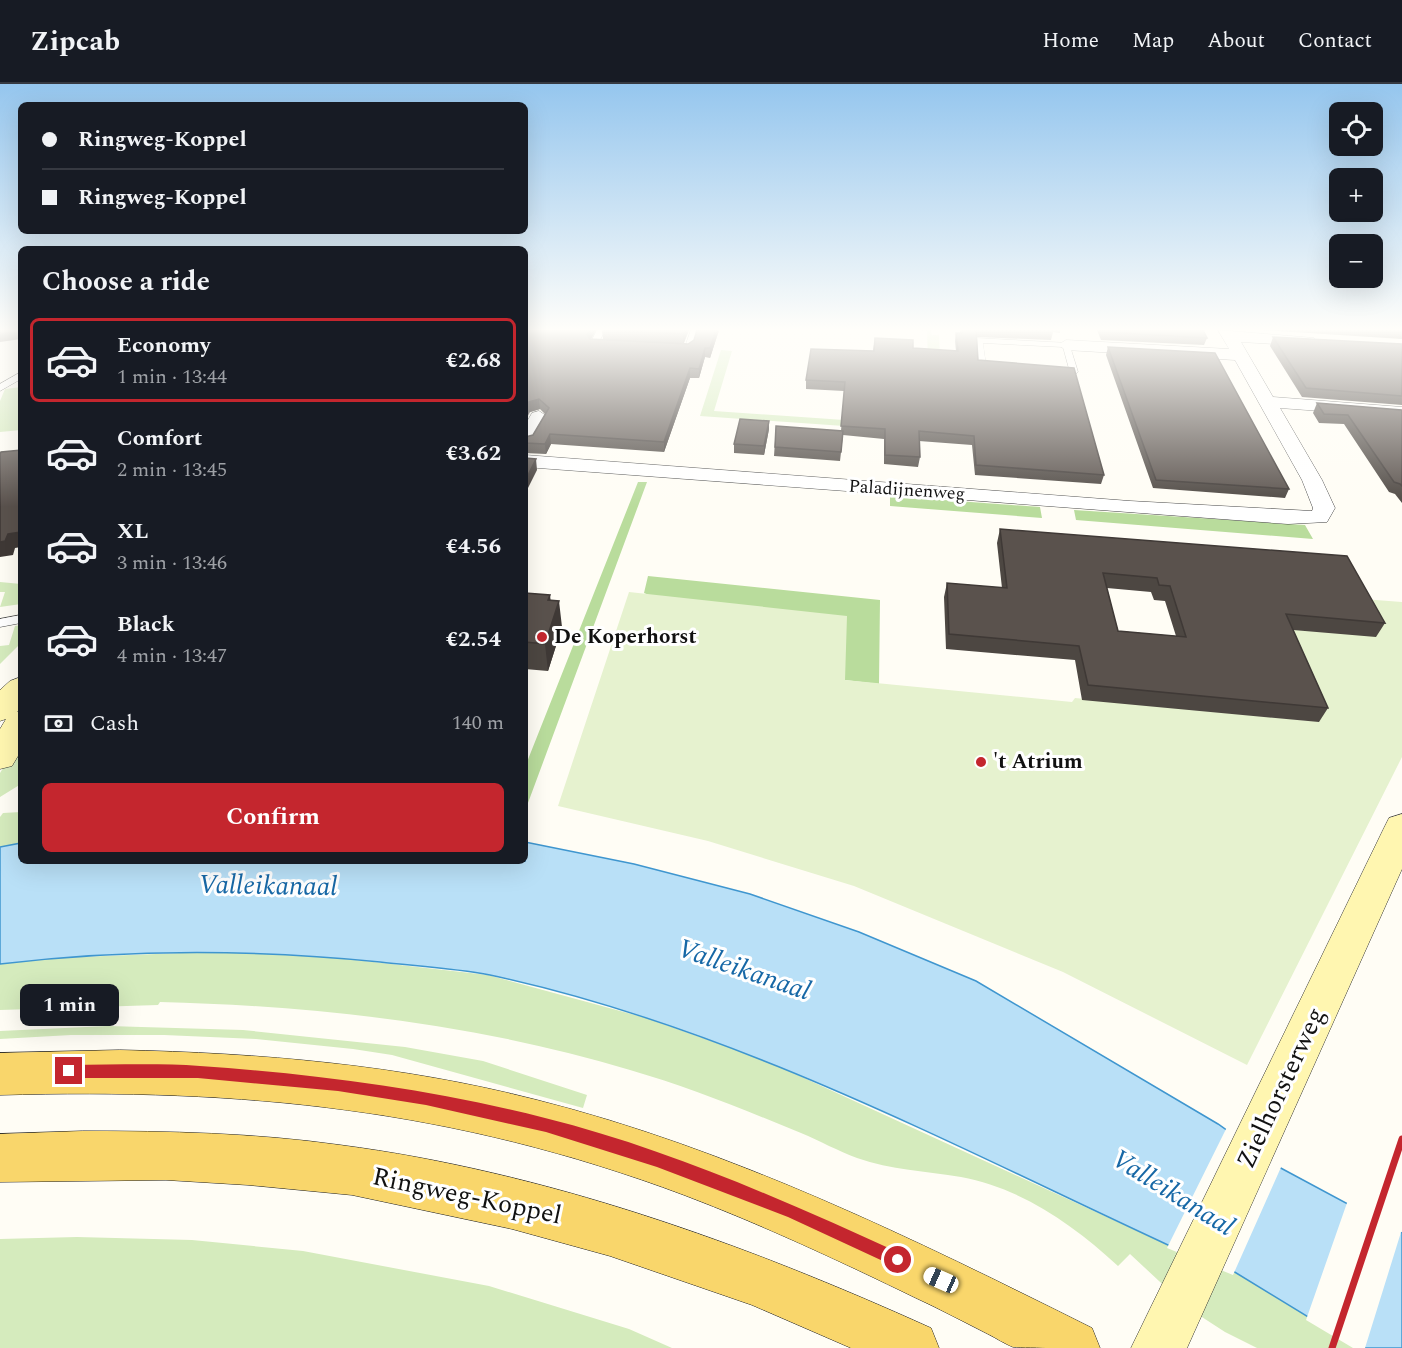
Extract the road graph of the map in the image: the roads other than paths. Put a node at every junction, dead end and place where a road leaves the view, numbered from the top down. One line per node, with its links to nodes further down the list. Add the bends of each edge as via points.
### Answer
1 (1259, 389): 2 (street)
2 (1266, 402): 3 (street); 6 (street, Paladijnenweg, via 1312,480 1324,508 1319,517 1288,518)
3 (1402, 412)
4 (539, 417): 5 (street)
5 (528, 435)
6 (528, 461)
7 (18, 620): 8 (lane)
8 (0, 623)
9 (18, 690): 10 (main road)
10 (0, 710)
11 (18, 727): 12 (main road)
12 (0, 757)
13 (1402, 828): 18 (main road, Zielhorsterweg)
14 (0, 1074): 17 (main road, via 92,1070 198,1072 338,1084 426,1098 546,1125 657,1160 791,1211 941,1280)
15 (0, 1158): 16 (main road, Ringweg-Koppel, via 90,1154 201,1157 333,1168 459,1191 576,1219 681,1253 801,1297)
16 (911, 1348)
17 (1072, 1348)
18 (1159, 1348)

